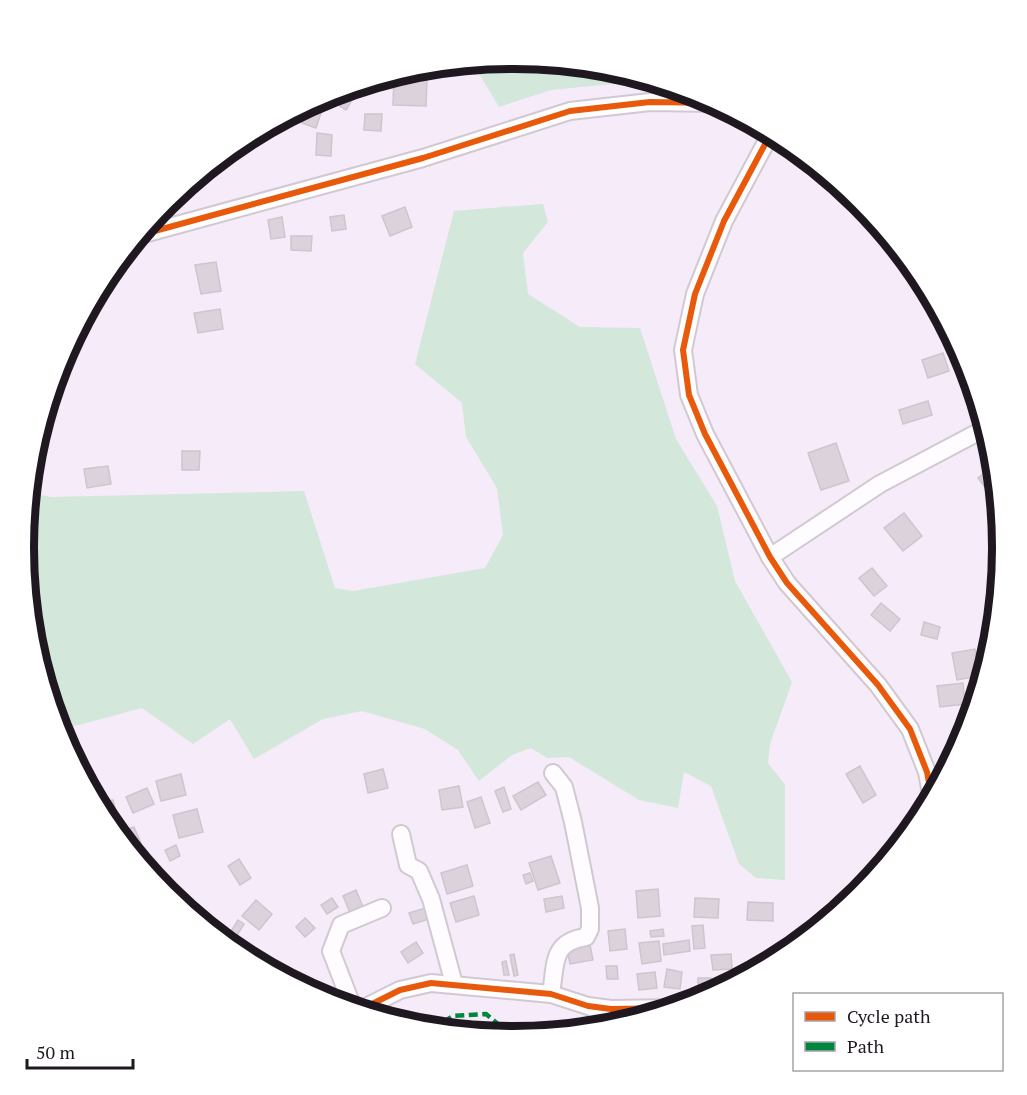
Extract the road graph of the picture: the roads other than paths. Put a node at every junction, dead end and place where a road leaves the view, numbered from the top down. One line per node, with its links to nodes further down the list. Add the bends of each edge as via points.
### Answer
1 (692, 103): 3 (street, via 650,102 570,111 423,158)
2 (767, 141): 5 (street, via 724,221 695,294 683,350 689,395 705,434)
3 (154, 231)
4 (978, 432): 5 (street, via 880,484)
5 (770, 557): 7 (street, via 787,583 878,685 910,729)
6 (553, 773): 11 (street, via 564,787 590,908 590,929 586,937 569,939 561,946)
7 (929, 785)
8 (401, 834): 10 (street, via 408,865 419,871 431,899)
9 (382, 908): 12 (street, via 340,925 331,951)
10 (454, 984): 11 (street); 13 (street, via 431,983 400,990)
11 (551, 994): 14 (street)
12 (349, 997)
13 (371, 1004)
14 (588, 1005): 15 (street); 16 (street)
15 (638, 1010)
16 (608, 1017)

